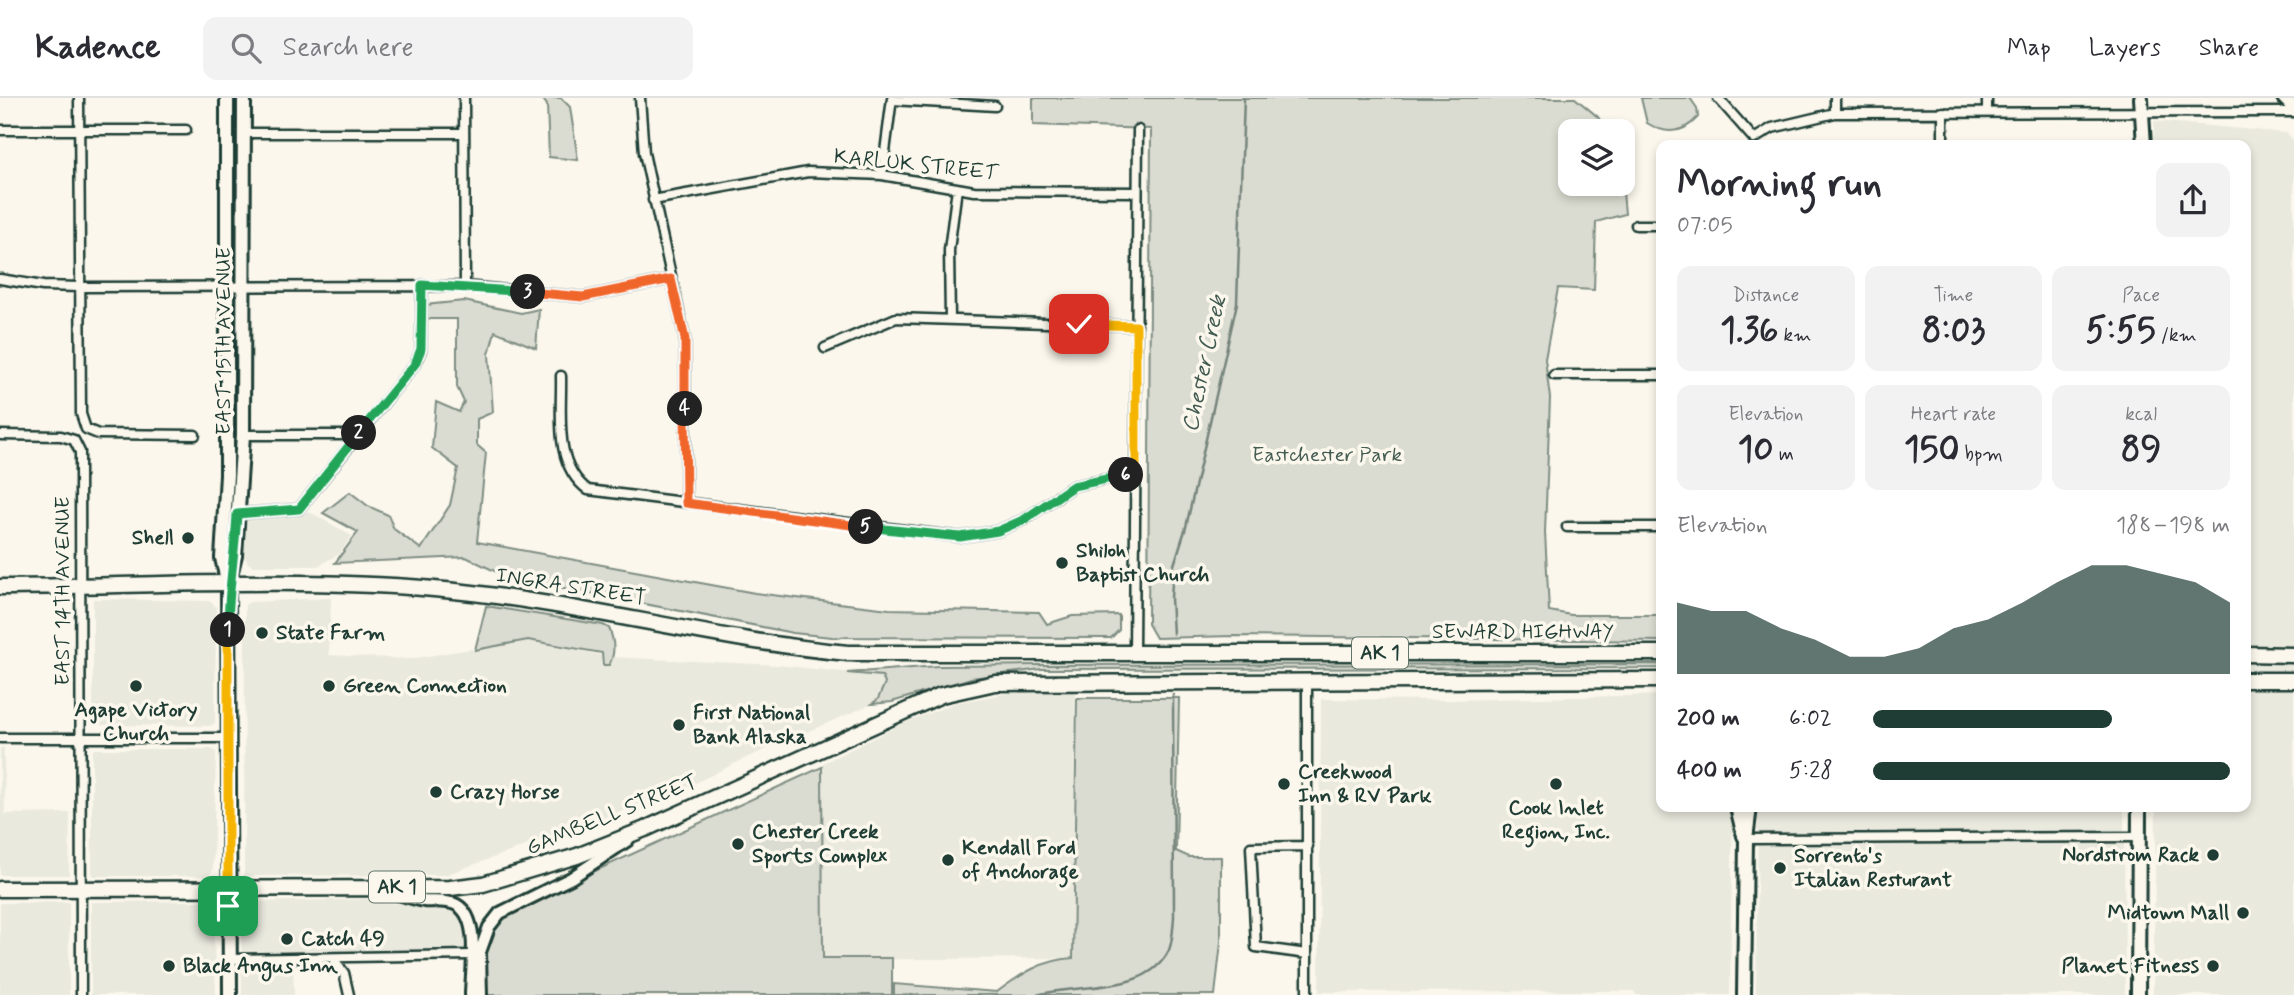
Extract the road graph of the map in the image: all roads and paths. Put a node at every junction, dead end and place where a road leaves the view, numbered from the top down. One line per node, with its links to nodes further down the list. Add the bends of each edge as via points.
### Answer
1 (79, 98): 19 (street)
2 (227, 98): 36 (main road, EAST 15TH AVENUE)
3 (244, 98): 22 (main road, EAST 15TH AVENUE)
4 (464, 98): 23 (street)
5 (640, 98): 31 (street)
6 (1718, 98): 24 (street)
7 (1835, 98): 17 (street)
8 (1987, 98): 15 (street)
9 (2141, 98): 16 (main road)
10 (2284, 98): 13 (main road)
11 (892, 99): 12 (street); 28 (street)
12 (995, 106)
13 (2294, 110): 16 (street)
14 (1943, 112): 15 (street); 17 (street); 26 (street)
15 (1987, 112): 16 (street)
16 (2143, 112): 27 (main road)
17 (1835, 113): 25 (street, via 1772,128)
18 (0, 130): 19 (street)
19 (79, 130): 20 (street); 40 (street)
20 (186, 130)
21 (1138, 130): 30 (street)
22 (244, 133): 23 (street); 37 (main road, EAST 15TH AVENUE)
23 (464, 133): 39 (street)
24 (1751, 140)
25 (1756, 140)
26 (1943, 140)
27 (2144, 140)
28 (882, 175): 29 (street, KARLUK STREET); 31 (street, KARLUK STREET, via 808,172)
29 (957, 188): 30 (street, KARLUK STREET); 41 (street, via 949,250)
30 (1136, 192): 42 (street)
31 (653, 200): 35 (street)
32 (1636, 225): 33 (street)
33 (1656, 225)
34 (0, 279): 40 (street)
35 (671, 279): 39 (street, via 583,297); 52 (street, via 685,339)
36 (226, 284): 37 (street); 40 (street); 56 (main road, EAST 15TH AVENUE, via 227,475 222,558)
37 (243, 284): 38 (street); 49 (main road, EAST 15TH AVENUE)
38 (422, 285): 39 (street); 50 (street, via 421,349 415,364)
39 (465, 286)
40 (80, 287): 48 (street, via 81,414 86,429 98,434)
41 (950, 319): 42 (street); 43 (street, via 896,318)
42 (1136, 326): 51 (street)
43 (825, 348)
44 (1553, 375): 45 (street)
45 (1656, 375)
46 (561, 376): 52 (street, via 563,457 573,479 588,490)
47 (0, 435): 58 (street, EAST 14TH AVENUE, via 74,440 80,452)
48 (195, 435)
49 (243, 435): 50 (street); 53 (main road, EAST 15TH AVENUE)
50 (358, 435): 53 (street, via 299,509)
51 (1136, 473): 52 (street, via 1073,486 1025,519 998,531 960,537); 60 (street)
52 (686, 503)
53 (237, 514): 56 (main road, EAST 15TH AVENUE)
54 (1567, 527): 55 (street)
55 (1656, 527)
56 (228, 583): 58 (highway, INGRA STREET / AK 1); 60 (highway, INGRA STREET / AK 1, via 467,592 848,653); 69 (main road, EAST 15TH AVENUE)
57 (0, 587): 58 (highway, INGRA STREET / AK 1)
58 (80, 587): 68 (street, EAST 14TH AVENUE)
59 (1656, 650): 60 (highway, SEWARD HIGHWAY / AK 1)
60 (1134, 654)
61 (2251, 654): 62 (highway)
62 (2294, 655)
63 (1307, 679): 64 (highway, AK 1); 73 (highway, GAMBELL STREET / AK 1, via 995,682 941,695); 76 (street)
64 (1656, 680)
65 (2251, 680): 66 (highway)
66 (2294, 680)
67 (0, 738): 68 (street)
68 (81, 738): 69 (street); 80 (street, EAST 14TH AVENUE)
69 (228, 738): 78 (main road, EAST 15TH AVENUE)
70 (1738, 812): 75 (main road)
71 (1749, 812): 75 (main road)
72 (2139, 812): 74 (main road)
73 (645, 829): 77 (highway, GAMBELL STREET / AK 1, via 577,856 483,884); 89 (street, via 571,878 500,913 480,952)
74 (2139, 838): 75 (street); 92 (main road)
75 (1746, 839): 91 (main road)
76 (1308, 846): 81 (street); 81 (street, via 1251,847 1256,947)
77 (372, 887): 78 (highway, GAMBELL STREET / AK 1); 82 (street, via 457,905 471,926)
78 (227, 889): 80 (highway, GAMBELL STREET / AK 1); 84 (main road, EAST 15TH AVENUE)
79 (0, 890): 80 (highway, GAMBELL STREET / AK 1)
80 (81, 890): 85 (street, EAST 14TH AVENUE)
81 (1307, 954): 90 (street)
82 (471, 955): 83 (street); 88 (street)
83 (334, 959): 84 (street); 87 (street, via 344,973)
84 (229, 960): 86 (main road, EAST 15TH AVENUE)
85 (81, 995)
86 (230, 995)
87 (349, 995)
88 (471, 995)
89 (481, 995)
90 (1307, 995)
91 (1744, 995)
92 (2138, 995)

